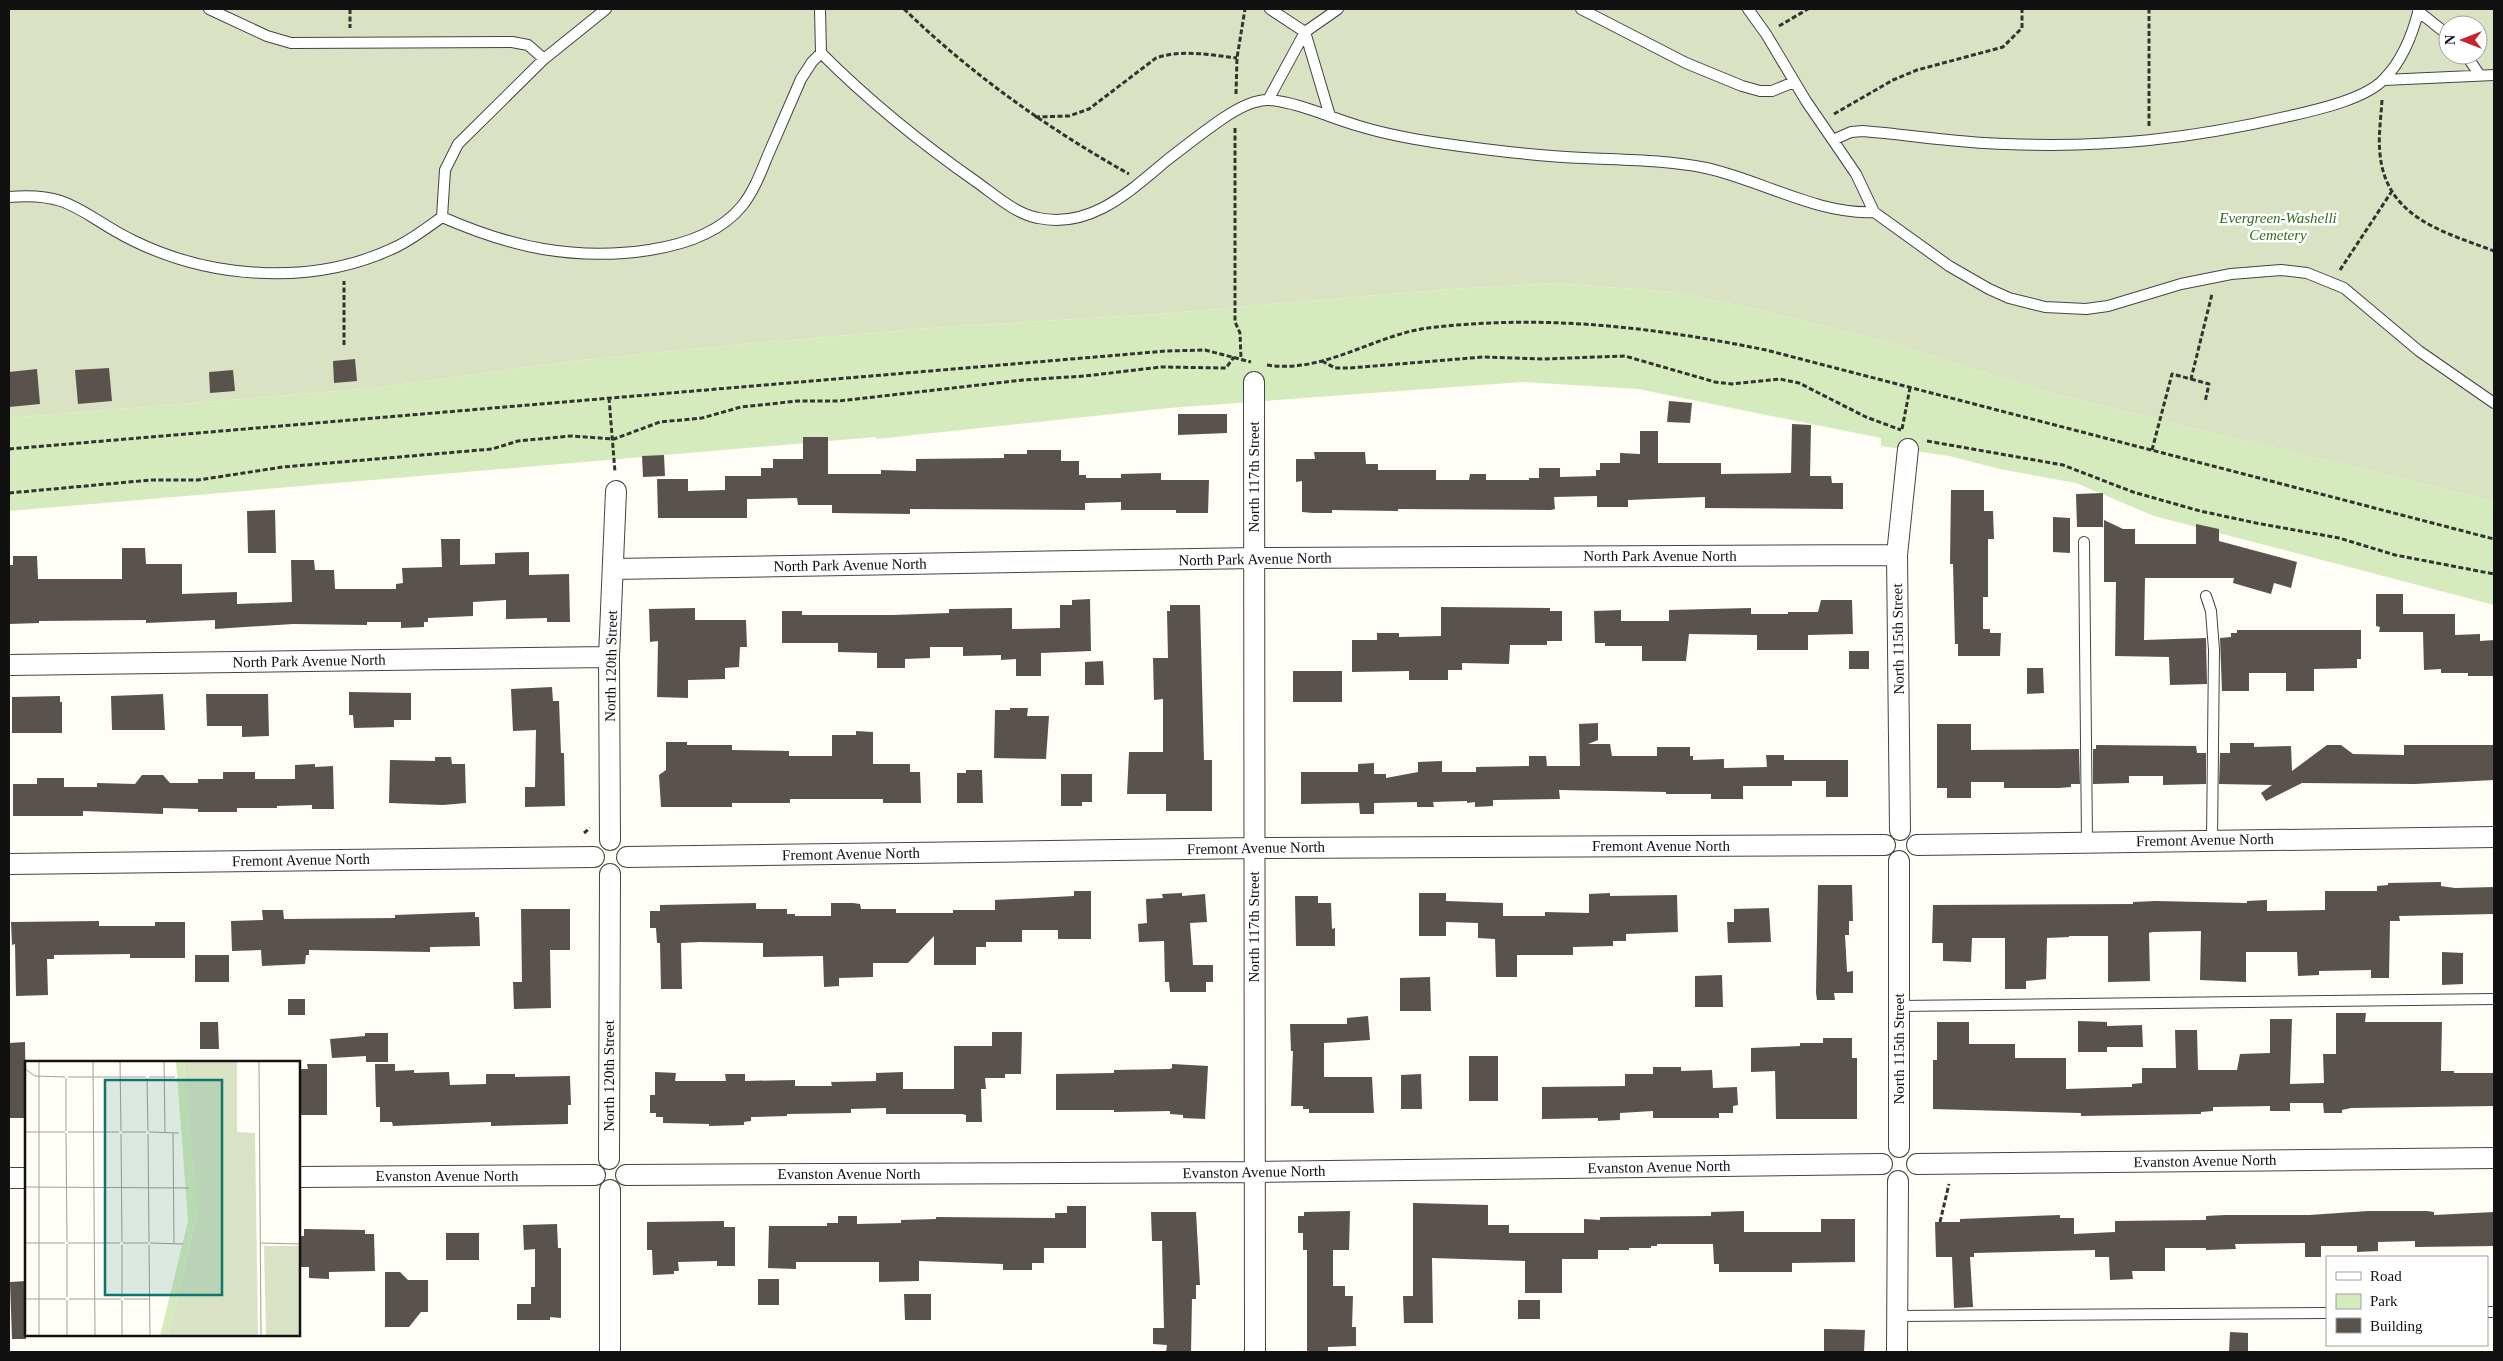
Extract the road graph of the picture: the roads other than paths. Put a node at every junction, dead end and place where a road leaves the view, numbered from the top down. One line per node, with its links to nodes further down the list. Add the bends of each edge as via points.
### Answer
1 (209, 9): 12 (lane, via 267,36 291,43 512,42 528,45)
2 (606, 9): 12 (lane)
3 (820, 9): 11 (lane)
4 (1270, 9): 10 (lane)
5 (1338, 9): 10 (lane)
6 (1581, 9): 17 (lane, via 1686,63 1742,86 1772,91)
7 (1748, 9): 17 (lane)
8 (2418, 10): 9 (lane); 16 (lane, via 2409,40)
9 (2438, 27)
10 (1305, 32): 18 (lane); 19 (lane)
11 (821, 53): 18 (lane, via 910,133 989,191 1026,214 1054,220 1085,216 1115,202 1235,110); 23 (lane, via 804,74 751,192 729,219 701,235 639,251 569,253 516,243)
12 (544, 59): 23 (lane, via 487,114 450,156 442,183)
13 (2473, 65): 14 (lane)
14 (2479, 74): 15 (lane); 16 (lane)
15 (2494, 75)
16 (2384, 80): 20 (lane, via 2364,92 2318,109 2210,133 2149,142 2066,146 2004,144 1863,131)
17 (1794, 82): 20 (lane)
18 (1268, 100): 19 (lane)
19 (1330, 116): 22 (lane, via 1388,134 1483,150 1649,161 1704,168 1732,174 1838,210)
20 (1833, 140): 22 (lane, via 1865,189)
21 (9, 197): 23 (lane, via 33,195 59,199 80,208 133,241 202,266 274,273 344,266 398,246)
22 (1874, 212): 25 (lane, via 1969,279 2009,298 2066,310 2108,306 2217,276 2281,270 2307,273 2332,282 2355,296 2431,361)
23 (442, 217)
24 (1254, 382): 30 (street, North 117th Street)
25 (2494, 403)
26 (1908, 449): 29 (street, North 115th Street)
27 (616, 491): 31 (street, North 120th Street)
28 (2084, 542): 39 (lane)
29 (1897, 555): 30 (street, North Park Avenue North); 35 (street, North 115th Street)
30 (1255, 558): 31 (street, North Park Avenue North); 42 (street, North 117th Street)
31 (613, 569): 33 (street, North 120th Street)
32 (2206, 596): 38 (lane, via 2211,611 2214,650)
33 (609, 657): 34 (street, North Park Avenue North); 37 (street, North 120th Street)
34 (9, 665)
35 (1900, 830): 40 (street, via 1888,835); 41 (street, via 1912,833)
36 (2494, 837): 38 (street, Fremont Avenue North)
37 (610, 840): 43 (street, via 601,844); 44 (street, via 622,844)
38 (2212, 840): 39 (street, Fremont Avenue North)
39 (2087, 842): 41 (street, Fremont Avenue North)
40 (1885, 845): 42 (street, Fremont Avenue North); 45 (street, via 1888,854)
41 (1916, 845): 45 (street, via 1912,857)
42 (1254, 848): 44 (street, Fremont Avenue North); 55 (street, North 117th Street)
43 (594, 857): 46 (street, Fremont Avenue North); 47 (street, via 598,868)
44 (627, 857): 47 (street, via 623,869)
45 (1899, 861): 49 (street, North 115th Street)
46 (9, 864)
47 (610, 874): 52 (street, North 120th Street)
48 (2494, 1000): 49 (lane)
49 (1898, 1006): 50 (street, North 115th Street)
50 (1899, 1147): 53 (street, via 1886,1153); 54 (street, via 1911,1151)
51 (2494, 1158): 54 (street, Evanston Avenue North)
52 (609, 1159): 56 (street, via 600,1163); 57 (street, via 622,1165)
53 (1882, 1164): 55 (street, Evanston Avenue North); 61 (street, via 1886,1174)
54 (1916, 1164): 61 (street, via 1912,1176)
55 (1256, 1172): 57 (street, Evanston Avenue North); 66 (street, North 117th Street)
56 (595, 1175): 58 (street, Evanston Avenue North); 62 (street, via 598,1185)
57 (626, 1175): 62 (street, via 622,1185)
58 (300, 1177)
59 (9, 1178): 60 (street)
60 (25, 1178)
61 (1898, 1181): 64 (street)
62 (610, 1190): 65 (street)
63 (2326, 1313): 64 (lane)
64 (1898, 1316): 67 (street)
65 (610, 1352)
66 (1255, 1352)
67 (1897, 1352)

